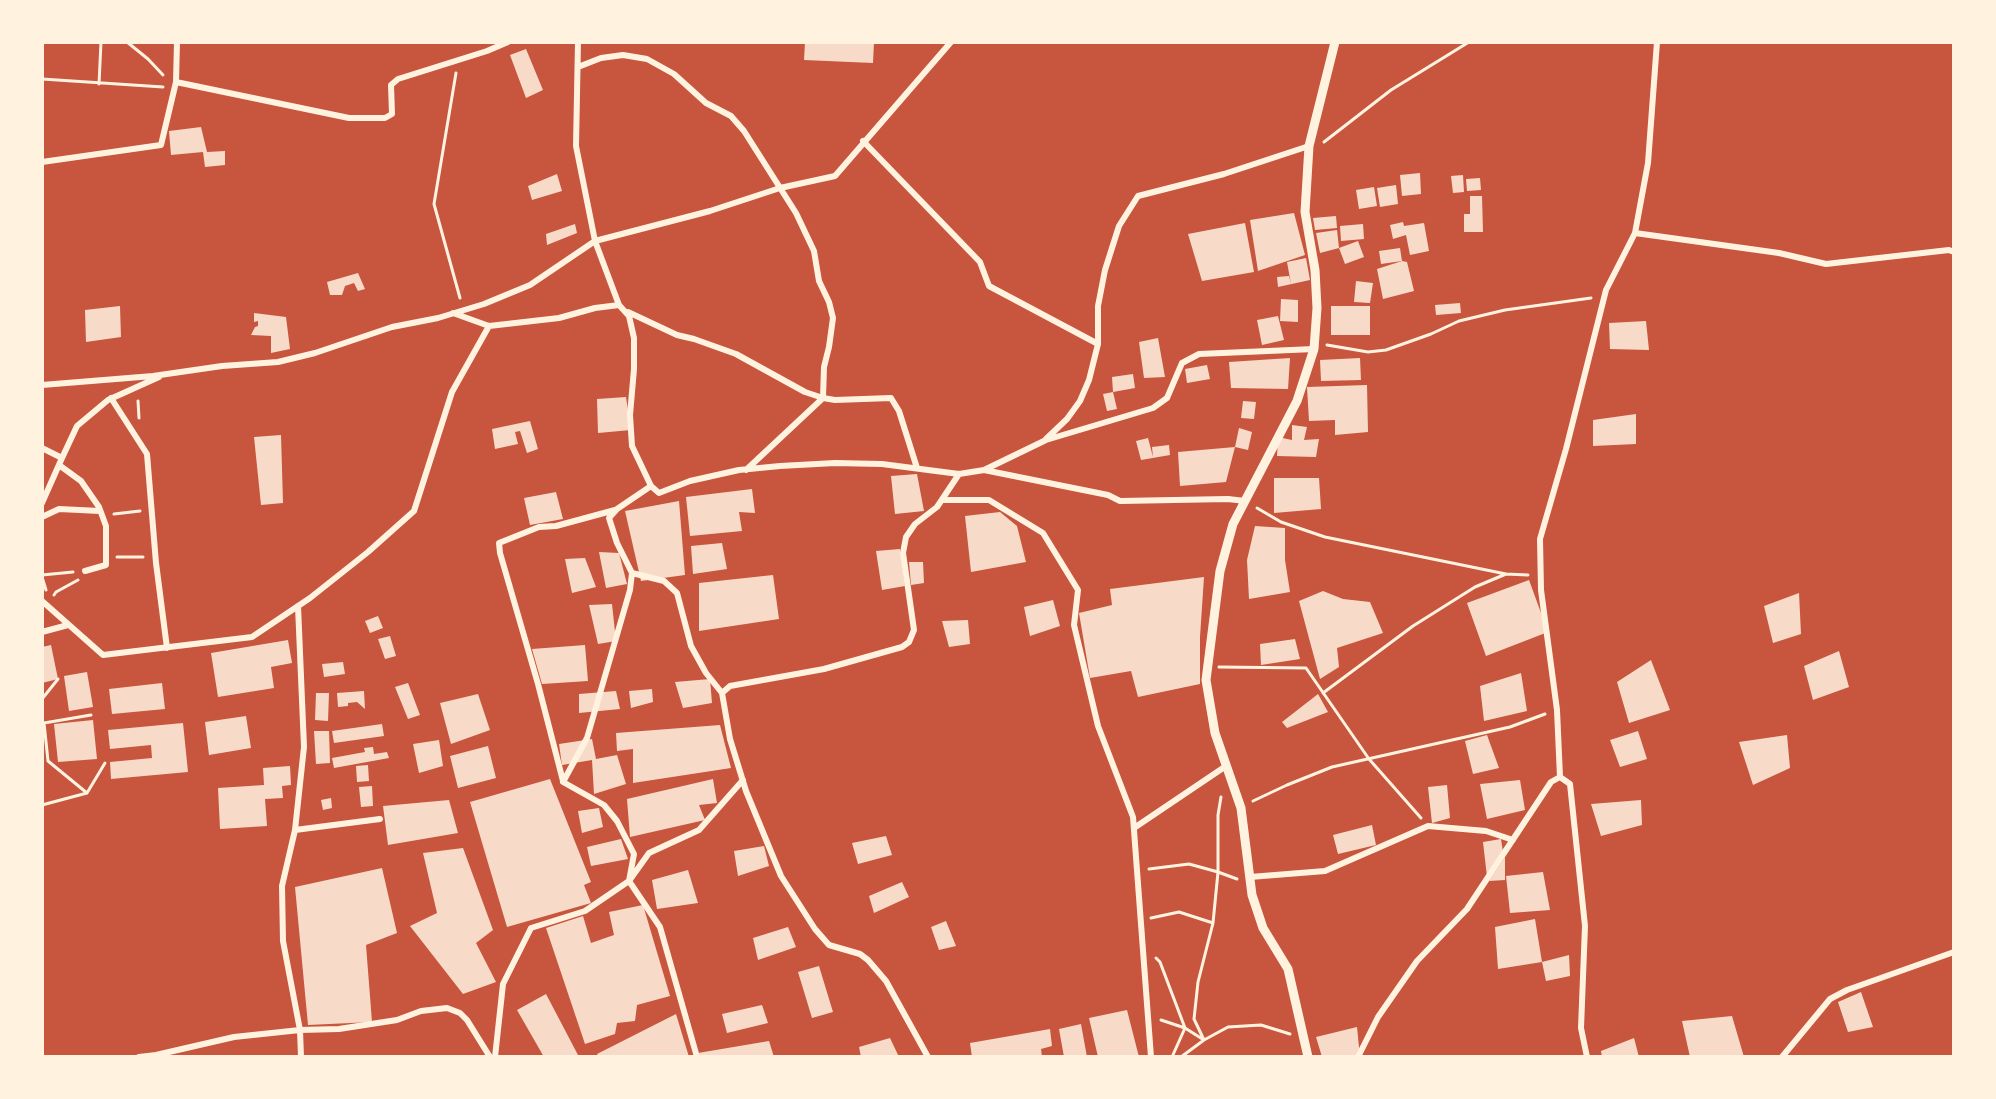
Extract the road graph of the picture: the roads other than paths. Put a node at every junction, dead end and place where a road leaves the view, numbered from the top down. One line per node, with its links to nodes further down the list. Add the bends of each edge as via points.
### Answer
1 (177, 42): 8 (street)
2 (508, 42): 8 (street, via 398,79 391,85 392,114 386,117 349,118)
3 (578, 42): 7 (street)
4 (951, 42): 9 (street)
5 (1335, 42): 10 (street)
6 (1658, 42): 13 (street, via 1648,163)
7 (578, 67): 12 (street, via 623,55 647,59 674,74 706,103 731,116); 14 (street, via 576,146)
8 (175, 85): 11 (street, via 161,145)
9 (863, 141): 12 (street, via 835,176); 20 (street, via 980,262 989,286)
10 (1309, 150): 20 (street, via 1138,196 1119,226 1105,270 1098,306); 21 (street, via 1305,212 1315,270)
11 (42, 162)
12 (780, 188): 14 (street); 25 (street, via 814,251 819,281 833,318)
13 (1635, 233): 15 (street, via 1779,253 1826,264); 50 (street, via 1605,296 1540,539 1541,590 1551,650)
14 (595, 241): 16 (street); 18 (street, via 530,285)
15 (1954, 252)
16 (619, 305): 17 (street); 19 (street, via 559,318)
17 (625, 310): 25 (street, via 677,335 736,354); 34 (street, via 634,338 632,446)
18 (453, 313): 19 (street); 22 (street, via 278,362)
19 (489, 326): 44 (street, via 452,392 414,511)
20 (1098, 344): 26 (street, via 1080,401)
21 (1314, 346): 26 (street, via 1199,354 1182,363 1167,398 1153,408); 36 (street, via 1297,401)
22 (168, 374): 23 (street); 24 (street)
23 (42, 385)
24 (111, 398): 28 (street, via 77,426); 47 (street, via 147,454)
25 (823, 398): 30 (street, via 891,398); 31 (street)
26 (1046, 440): 32 (street)
27 (42, 448): 28 (street)
28 (62, 458): 29 (street)
29 (59, 465): 37 (street); 39 (street, via 81,481)
30 (917, 468): 31 (street, via 835,463); 33 (street)
31 (746, 470): 34 (street, via 690,481 659,493)
32 (984, 470): 33 (street); 36 (street, via 1108,495 1120,501)
33 (959, 474): 35 (street)
34 (651, 486): 38 (street)
35 (943, 500): 48 (street, via 906,537 903,553 914,630 909,642 824,669 730,686); 54 (street, via 989,500 1042,533 1078,590 1074,624 1098,726)
36 (1245, 501): 49 (street, via 1233,524 1220,571 1206,680 1215,733)
37 (42, 503)
38 (617, 509): 42 (street, via 609,518); 52 (street, via 539,527 499,543)
39 (100, 511): 40 (street, via 59,509); 41 (street, via 106,526 106,565)
40 (42, 517)
41 (85, 571)
42 (632, 573): 48 (street, via 664,581 677,592 691,646 705,673); 52 (street, via 587,738)
43 (45, 604): 45 (street)
44 (298, 606): 47 (street, via 252,637); 55 (street, via 304,747)
45 (68, 625): 46 (street); 47 (street, via 103,655)
46 (42, 632)
47 (167, 648)
48 (722, 693): 51 (street, via 730,739)
49 (1227, 766): 54 (street); 58 (street, via 1241,808)
50 (1560, 777): 56 (street, via 1551,782); 69 (street, via 1570,784 1585,926 1581,1028)
51 (743, 780): 57 (street, via 699,830 649,853); 65 (street, via 781,876 815,929 829,945 868,960 886,981)
52 (563, 782): 57 (street, via 604,805 617,821 634,854)
53 (380, 819): 55 (street)
54 (1134, 828): 66 (street)
55 (295, 830): 60 (street, via 282,886 284,941)
56 (1513, 840): 58 (street, via 1486,831 1428,826 1325,871); 68 (street, via 1467,909 1417,961 1378,1017)
57 (629, 881): 63 (street, via 585,910 531,928 502,984); 64 (street, via 660,927)
58 (1250, 881): 67 (street, via 1263,928 1288,969)
59 (1954, 952): 70 (street, via 1830,999)
60 (300, 1030): 61 (street, via 234,1037); 62 (street); 63 (street, via 339,1029 447,1008 467,1020)
61 (139, 1057)
62 (301, 1057)
63 (493, 1057)
64 (697, 1057)
65 (928, 1057)
66 (1151, 1057)
67 (1308, 1057)
68 (1358, 1057)
69 (1587, 1057)
70 (1782, 1057)

